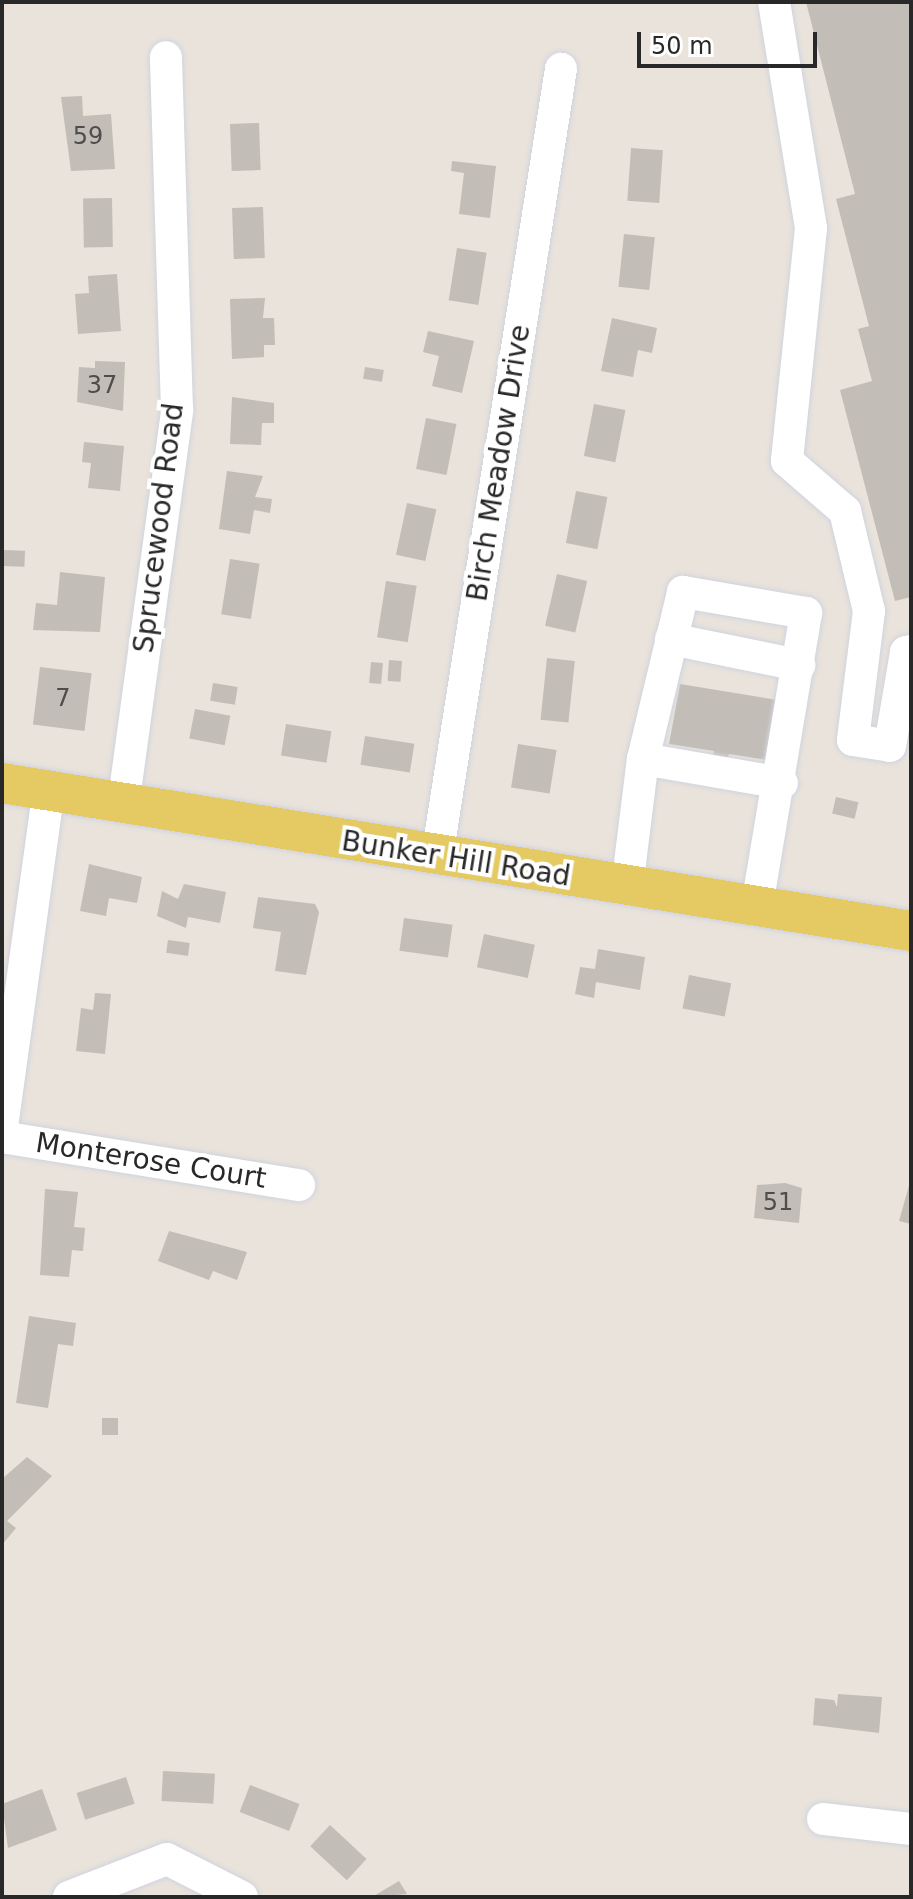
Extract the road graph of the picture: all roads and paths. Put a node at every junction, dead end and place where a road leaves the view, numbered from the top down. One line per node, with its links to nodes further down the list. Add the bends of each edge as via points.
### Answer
1 (774, 2): 5 (street, via 811,228 787,461 845,511 866,596 853,740 890,746 906,652)
2 (166, 57): 11 (street, Sprucewood Road, via 177,410)
3 (561, 69): 12 (street, Birch Meadow Drive)
4 (671, 639): 6 (street); 6 (street, via 683,592 806,613); 7 (street)
5 (911, 651)
6 (799, 665): 9 (street)
7 (643, 759): 9 (street); 13 (street)
8 (2, 783): 10 (main road, Bunker Hill Road)
9 (782, 783): 14 (street)
10 (49, 790): 11 (main road, Bunker Hill Road); 16 (street)
11 (123, 806): 12 (main road, Bunker Hill Road)
12 (437, 857): 13 (main road, Bunker Hill Road)
13 (627, 887): 14 (main road, Bunker Hill Road)
14 (757, 907): 15 (main road, Bunker Hill Road)
15 (911, 931)
16 (2, 1127)
17 (2, 1137): 18 (street, Monterose Court)
18 (299, 1185)
19 (823, 1819): 20 (street)
20 (911, 1829)
21 (69, 1897): 22 (street, via 167,1859)
22 (242, 1897)

